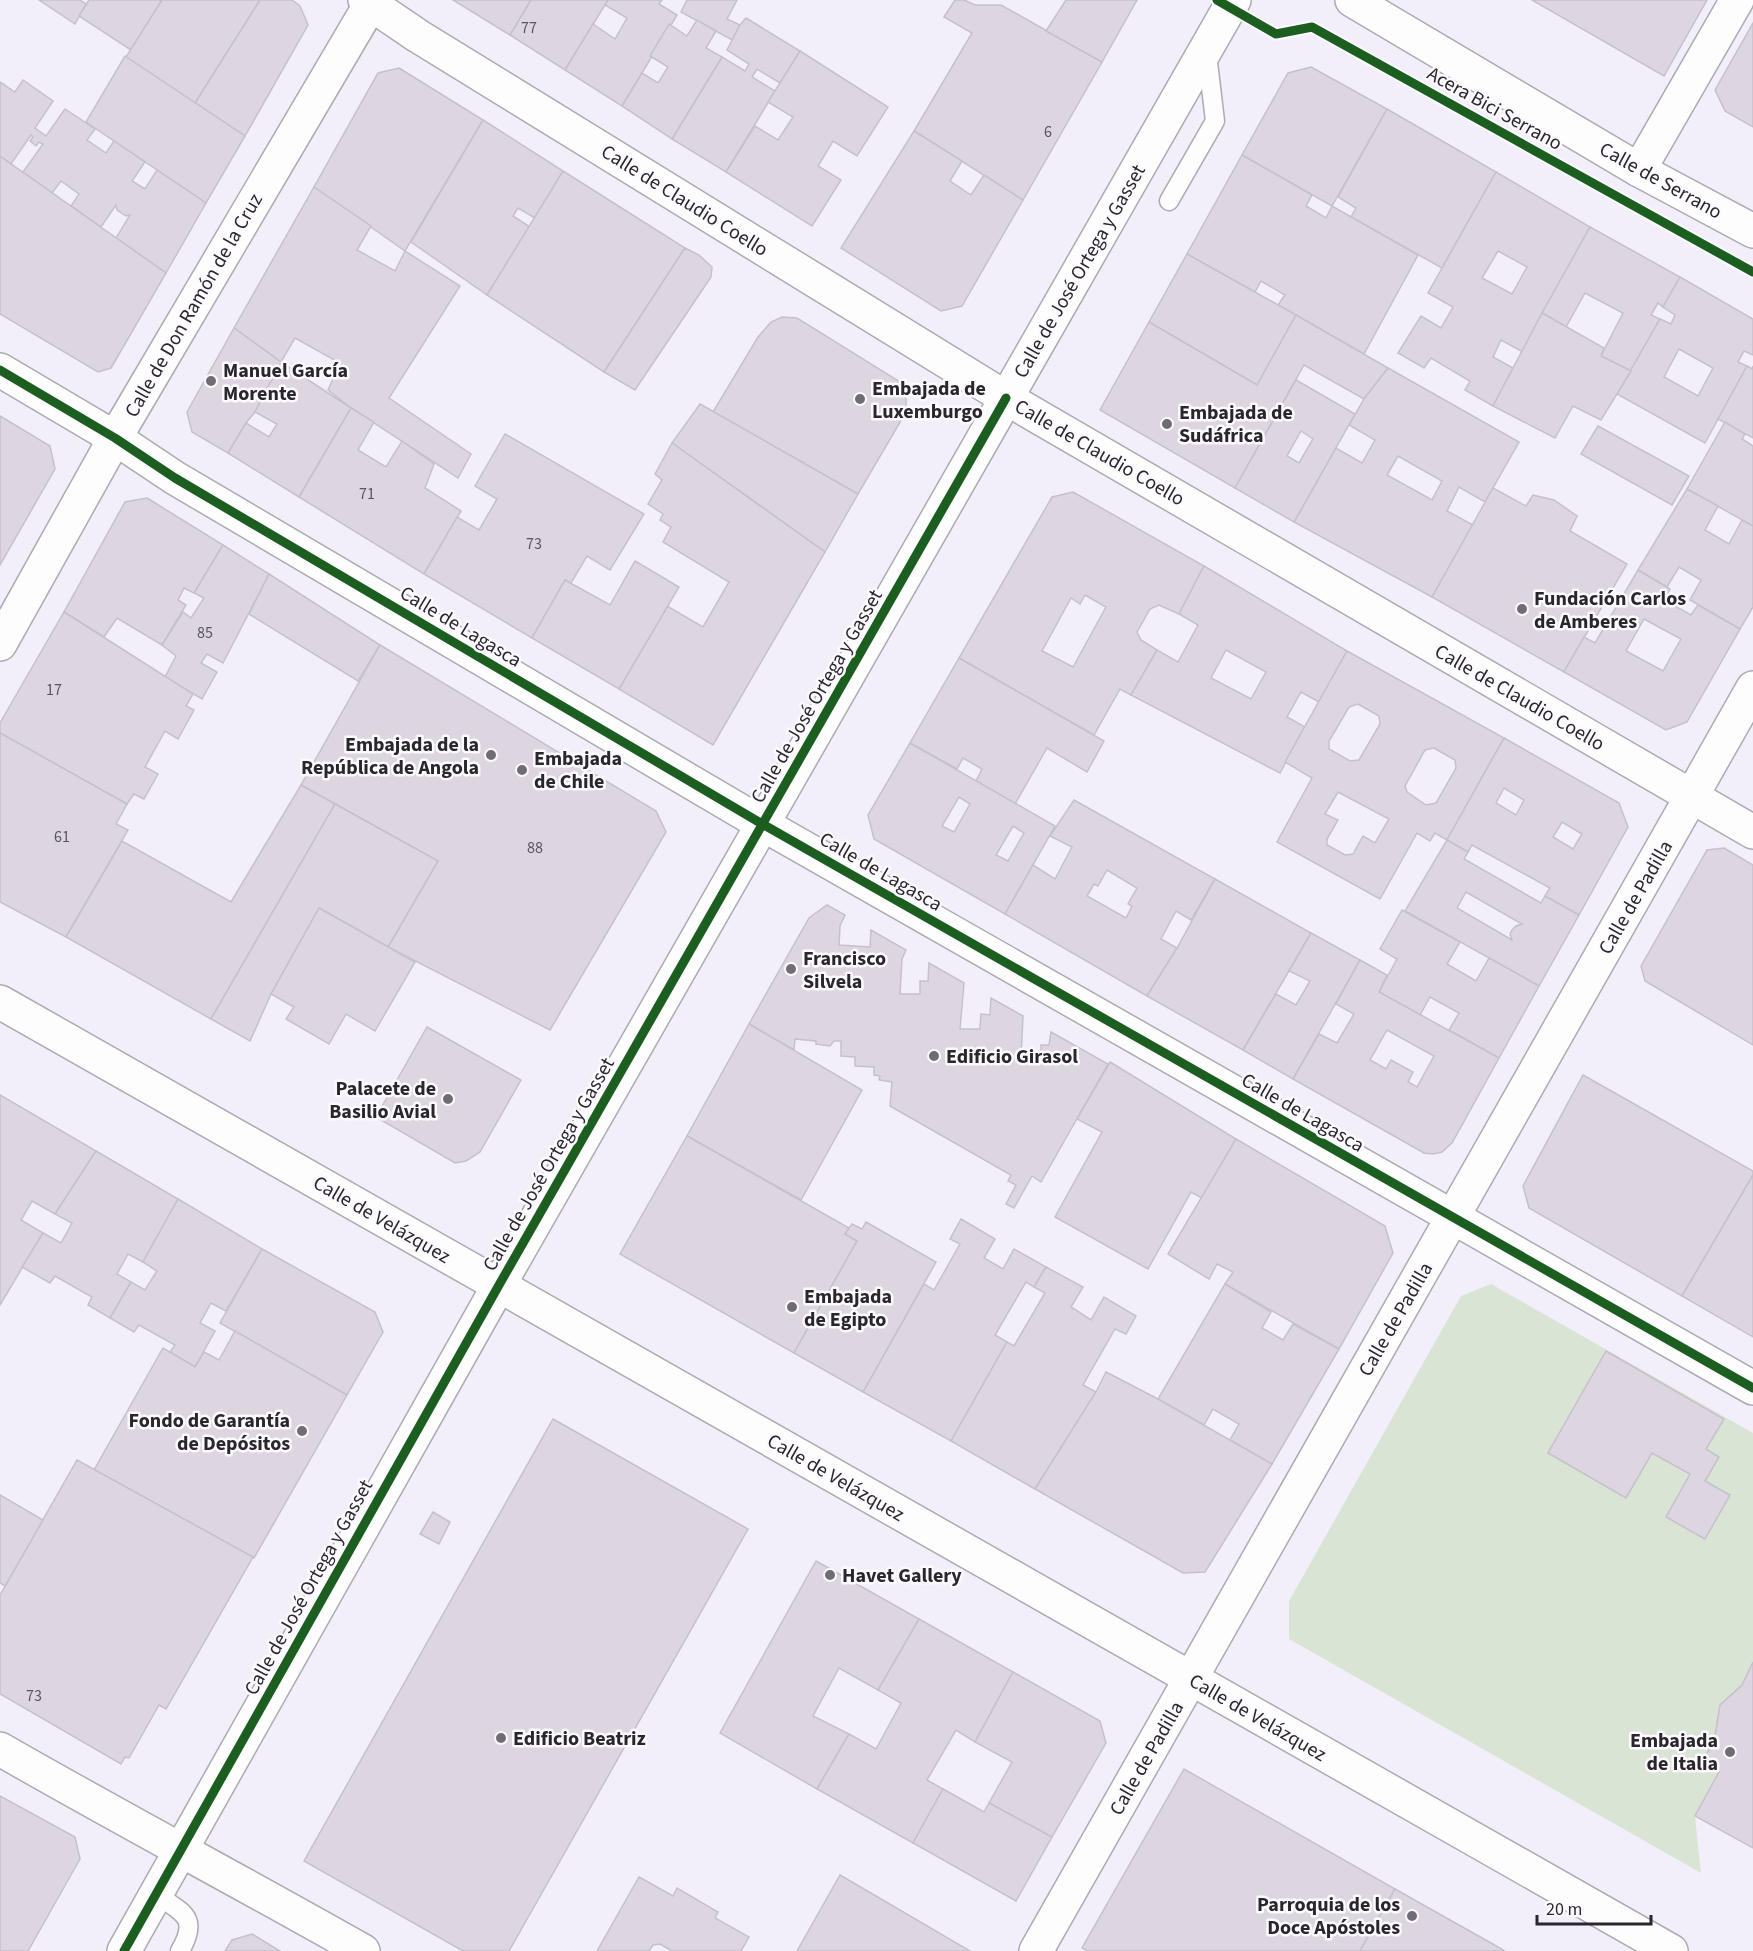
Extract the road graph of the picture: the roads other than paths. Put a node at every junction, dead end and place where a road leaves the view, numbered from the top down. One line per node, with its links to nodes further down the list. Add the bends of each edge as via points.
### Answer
1 (1234, 0): 5 (street, Calle de José Ortega y Gasset)
2 (1352, 0): 6 (street, Calle de Serrano)
3 (1737, 0): 6 (street)
4 (370, 1): 10 (street, Calle de Claudio Coello, via 418,36); 11 (street, Calle de Don Ramón de la Cruz)
5 (1206, 48): 7 (lane, via 1215,121); 10 (street, Calle de José Ortega y Gasset)
6 (1640, 170): 8 (street, Calle de Serrano)
7 (1169, 201)
8 (1753, 231)
9 (0, 370): 11 (street, Calle de Lagasca)
10 (1006, 398): 14 (street, Calle de Claudio Coello); 15 (street, Calle de José Ortega y Gasset)
11 (115, 438): 12 (street, Calle de Don Ramón de la Cruz); 15 (street, Calle de Lagasca, via 175,478)
12 (0, 644)
13 (1753, 688): 14 (street, Calle de Padilla)
14 (1691, 797): 16 (street, Calle de Claudio Coello); 18 (street, Calle de Padilla)
15 (764, 825): 18 (street, Calle de Lagasca); 19 (street, Calle de José Ortega y Gasset)
16 (1753, 832)
17 (0, 1002): 19 (street, Calle de Velázquez)
18 (1453, 1217): 20 (street, Calle de Lagasca); 21 (street, Calle de Padilla)
19 (499, 1285): 21 (street, Calle de Velázquez); 23 (street, Calle de José Ortega y Gasset)
20 (1753, 1388)
21 (1191, 1678): 28 (street, Calle de Padilla); 29 (street, Calle de Velázquez)
22 (0, 1749): 23 (street)
23 (180, 1850): 24 (street, Calle de José Ortega y Gasset); 27 (street)
24 (156, 1894): 25 (street, Calle de José Ortega y Gasset); 26 (lane, via 187,1917 190,1926)
25 (124, 1951)
26 (180, 1951)
27 (363, 1951)
28 (1036, 1951)
29 (1671, 1951)

